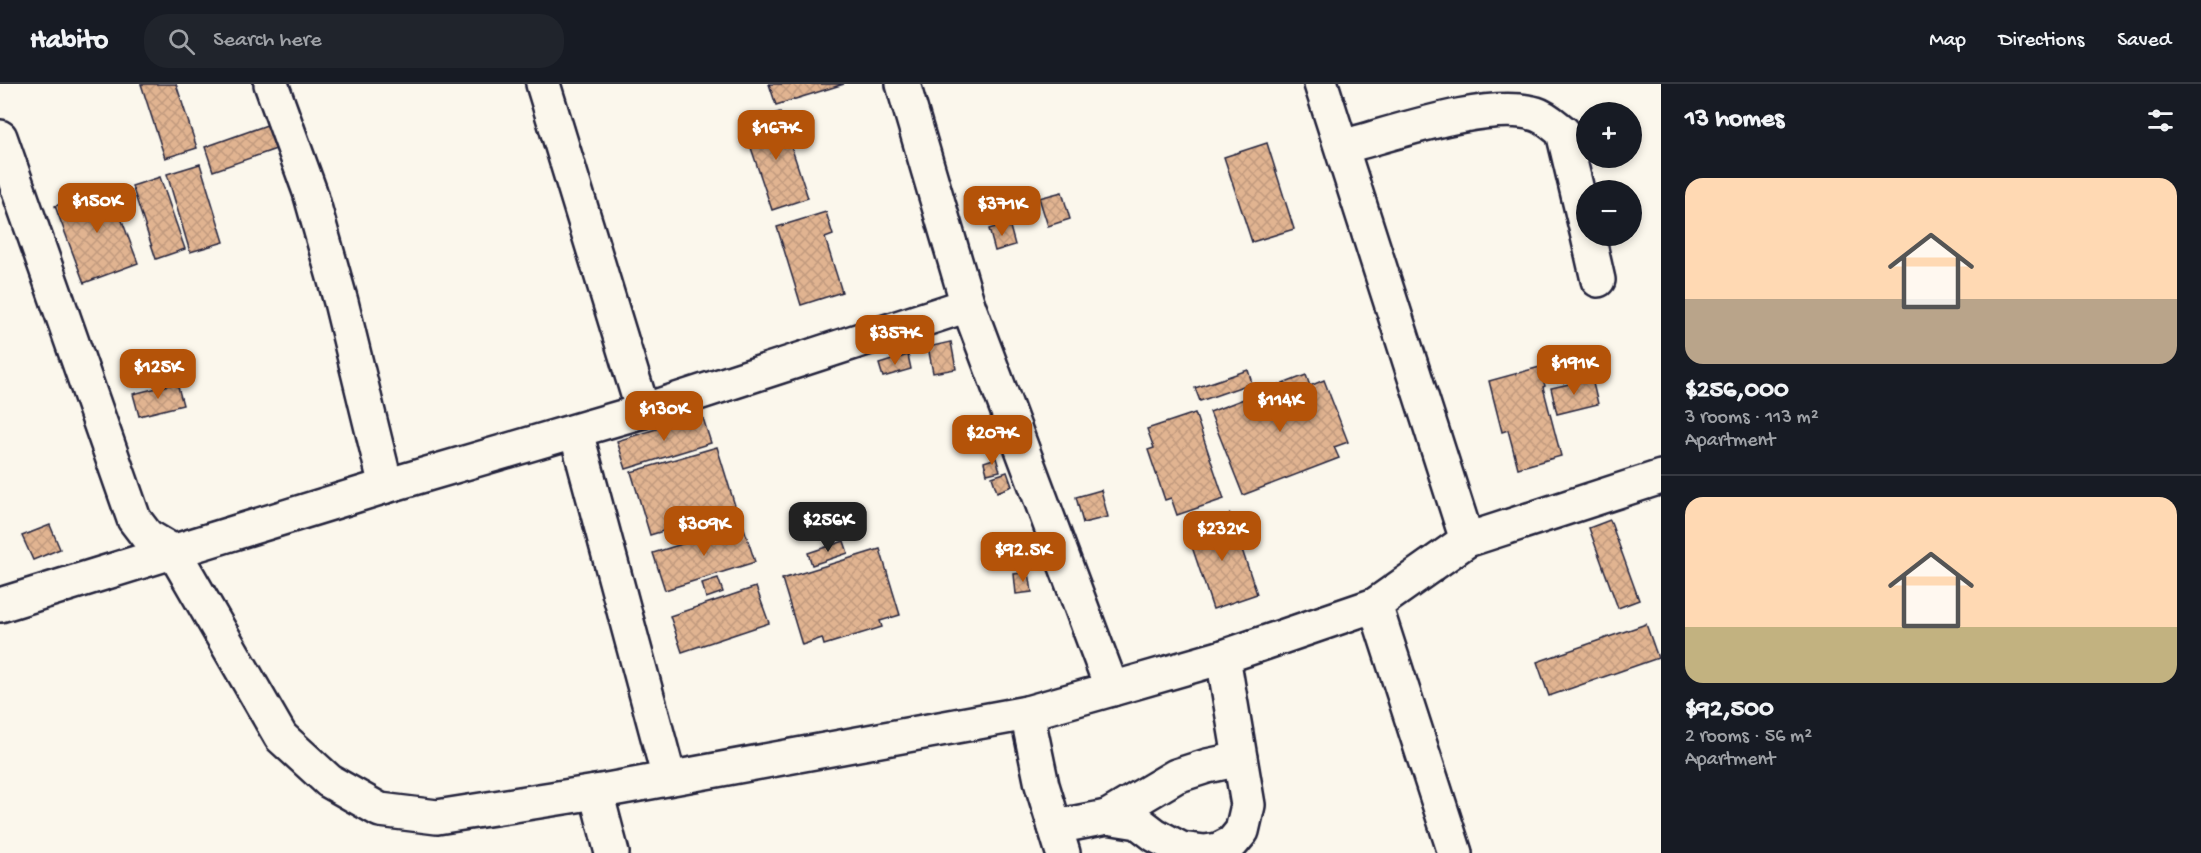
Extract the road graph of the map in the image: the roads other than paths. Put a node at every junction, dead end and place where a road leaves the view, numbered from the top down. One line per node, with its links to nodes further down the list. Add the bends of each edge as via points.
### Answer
1 (271, 84): 14 (street, via 323,236)
2 (543, 84): 11 (street)
3 (903, 84): 10 (street)
4 (1321, 84): 6 (street)
5 (0, 137): 16 (street, via 134,519 147,536)
6 (1342, 147): 7 (street, via 1464,114 1505,110 1538,114 1563,132); 15 (street)
7 (1576, 187)
8 (1590, 246): 9 (street)
9 (1599, 280)
10 (968, 305): 11 (street); 20 (street)
11 (643, 411): 12 (street)
12 (576, 432): 14 (street); 23 (street)
13 (1661, 477): 15 (street)
14 (386, 486): 16 (street)
15 (1467, 540): 18 (street)
16 (174, 552): 17 (street); 24 (street, via 280,737 329,781 349,793 380,810 437,817)
17 (0, 605)
18 (1375, 605): 19 (street); 28 (street)
19 (1223, 657): 20 (street); 22 (street)
20 (1112, 689): 21 (street)
21 (1027, 713): 23 (street); 26 (street)
22 (1240, 759): 25 (street, via 1176,776); 25 (street, via 1248,805 1242,831 1232,843 1218,850 1181,849 1138,822)
23 (669, 778): 24 (street)
24 (596, 792): 27 (street)
25 (1107, 817): 26 (street)
26 (1059, 840)
27 (612, 853)
28 (1455, 853)

